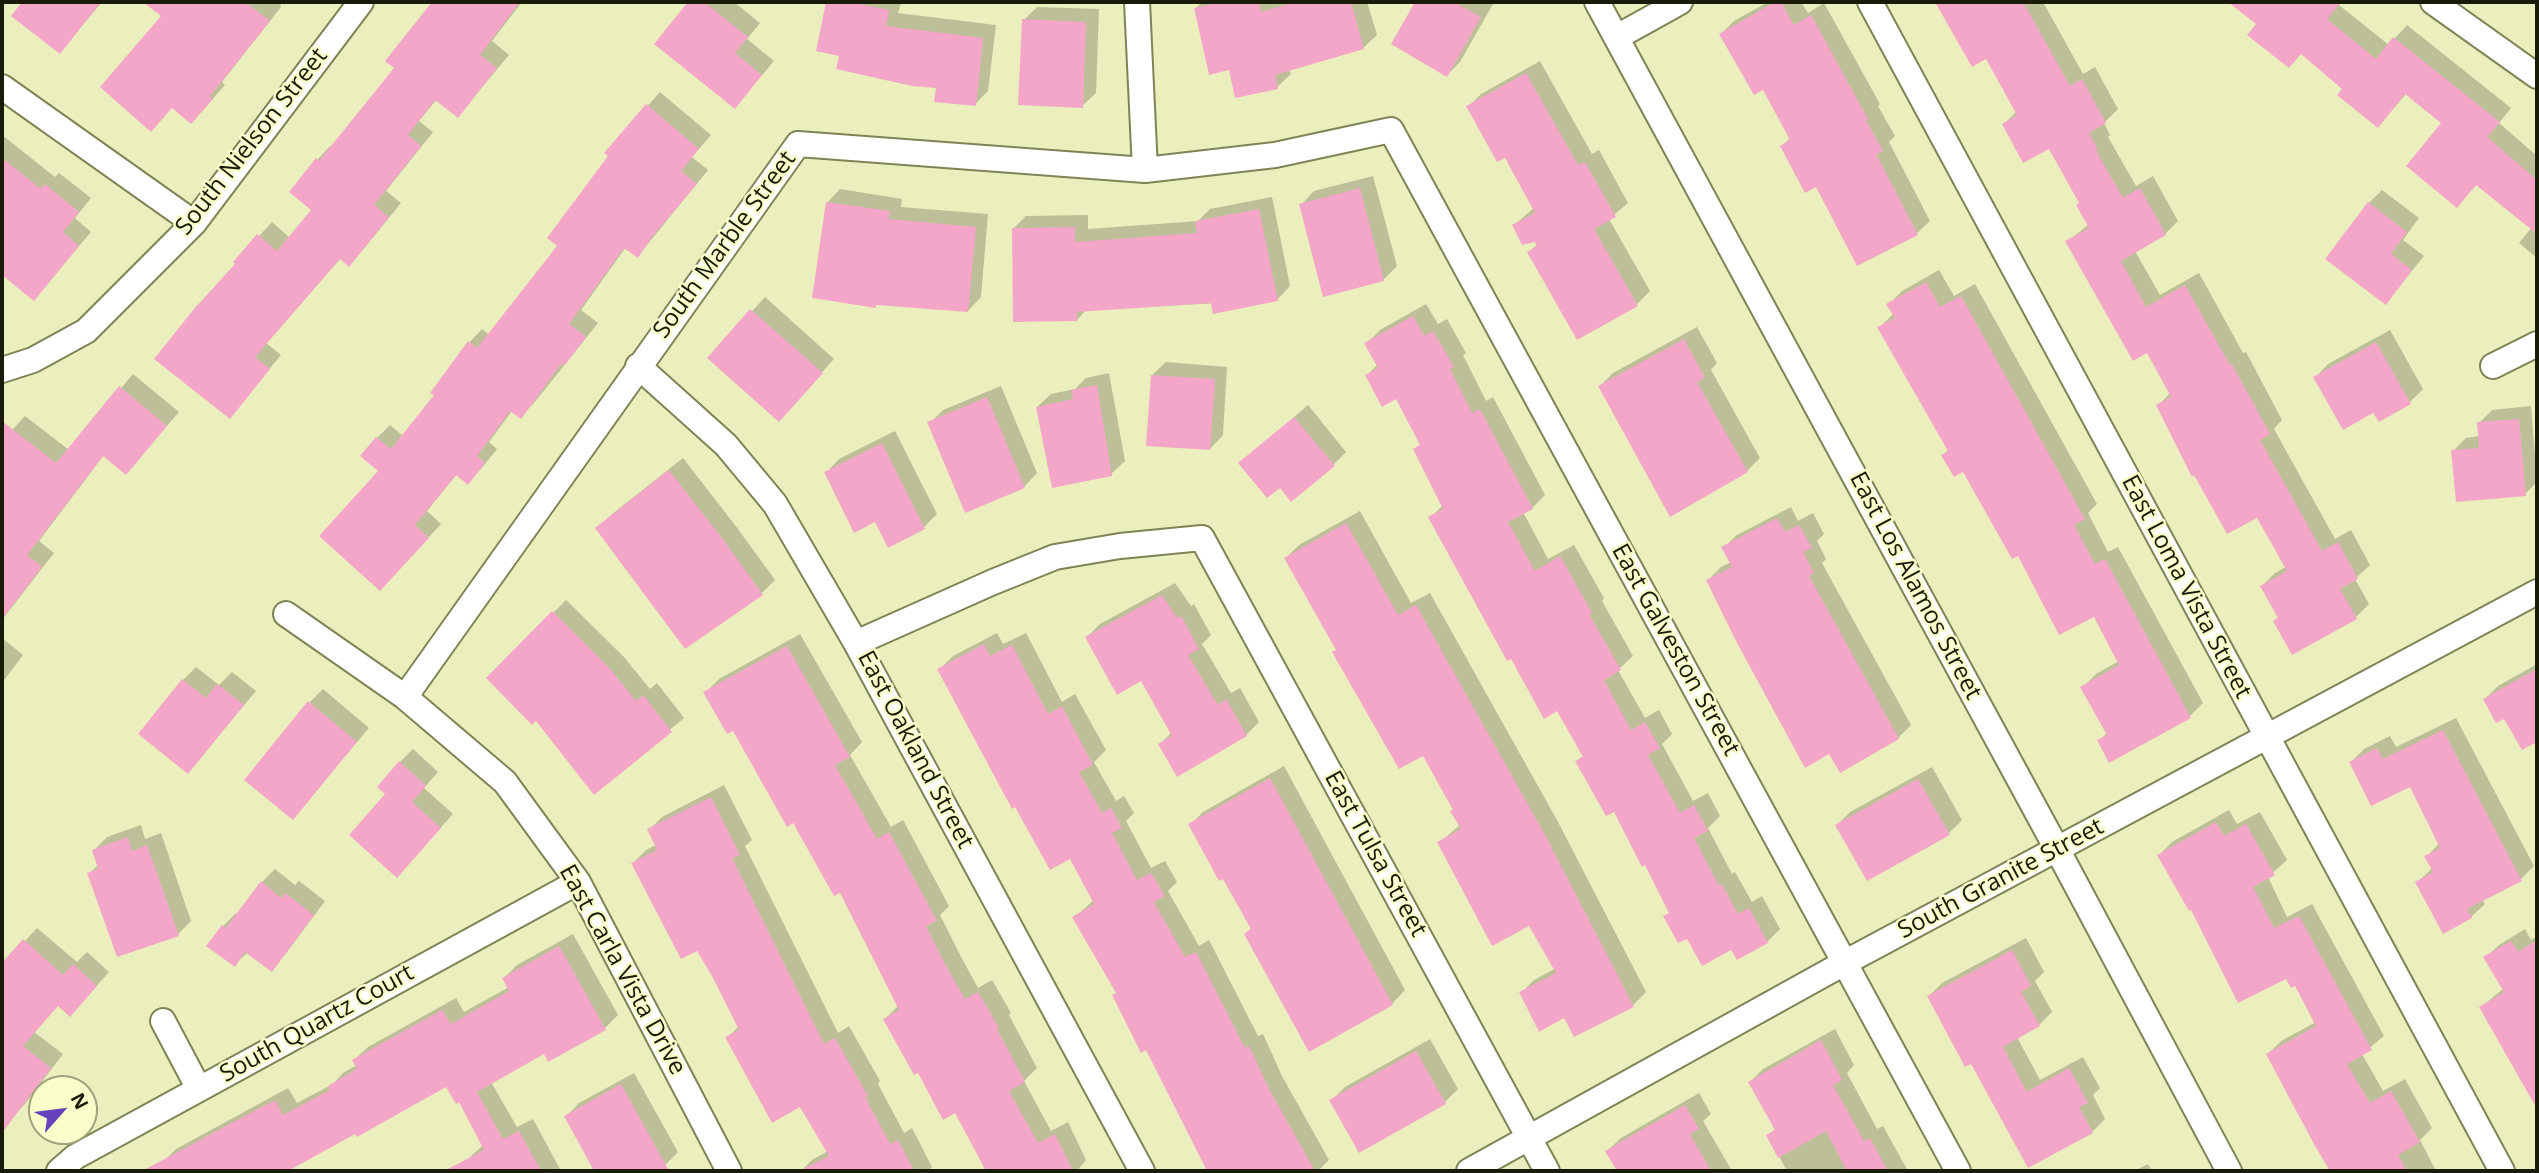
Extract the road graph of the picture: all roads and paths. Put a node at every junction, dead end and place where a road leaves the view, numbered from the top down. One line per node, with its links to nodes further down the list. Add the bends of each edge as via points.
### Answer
1 (361, 2): 12 (street, South Nielson Street)
2 (1137, 2): 11 (street)
3 (1597, 2): 7 (street, East Los Alamos Street)
4 (1680, 2): 7 (street)
5 (1870, 2): 21 (street, East Loma Vista Street)
6 (2433, 2): 8 (street)
7 (1616, 37): 22 (street, East Los Alamos Street)
8 (2537, 76)
9 (2, 87): 12 (street)
10 (1391, 130): 11 (street, South Marble Street, via 1275,155); 24 (street, East Galveston Street)
11 (1145, 170): 14 (street, South Marble Street, via 797,144)
12 (194, 223): 16 (street, South Nielson Street, via 86,331 33,360)
13 (2537, 344): 15 (street)
14 (638, 366): 19 (street, East Oakland Street, via 726,445 775,504); 20 (street, South Marble Street)
15 (2493, 366)
16 (2, 370)
17 (2537, 592): 21 (street, South Granite Street)
18 (286, 614): 20 (street, East Carla Vista Drive)
19 (856, 643): 27 (street, East Tulsa Street, via 1055,557 1202,538); 30 (street, East Oakland Street)
20 (405, 696): 23 (street, East Carla Vista Drive, via 505,782)
21 (2267, 736): 22 (street, South Granite Street); 35 (street, East Loma Vista Street)
22 (2057, 849): 24 (street, South Granite Street); 34 (street, East Los Alamos Street)
23 (578, 882): 26 (street, South Quartz Court); 29 (street, East Carla Vista Drive)
24 (1846, 962): 27 (street, South Granite Street); 33 (street, East Galveston Street)
25 (163, 1021): 26 (street)
26 (199, 1089): 28 (street, South Quartz Court, via 75,1157)
27 (1530, 1139): 31 (street, South Granite Street); 32 (street, East Tulsa Street)
28 (59, 1171)
29 (729, 1171)
30 (1142, 1171)
31 (1469, 1171)
32 (1547, 1171)
33 (1958, 1171)
34 (2229, 1171)
35 (2502, 1171)

